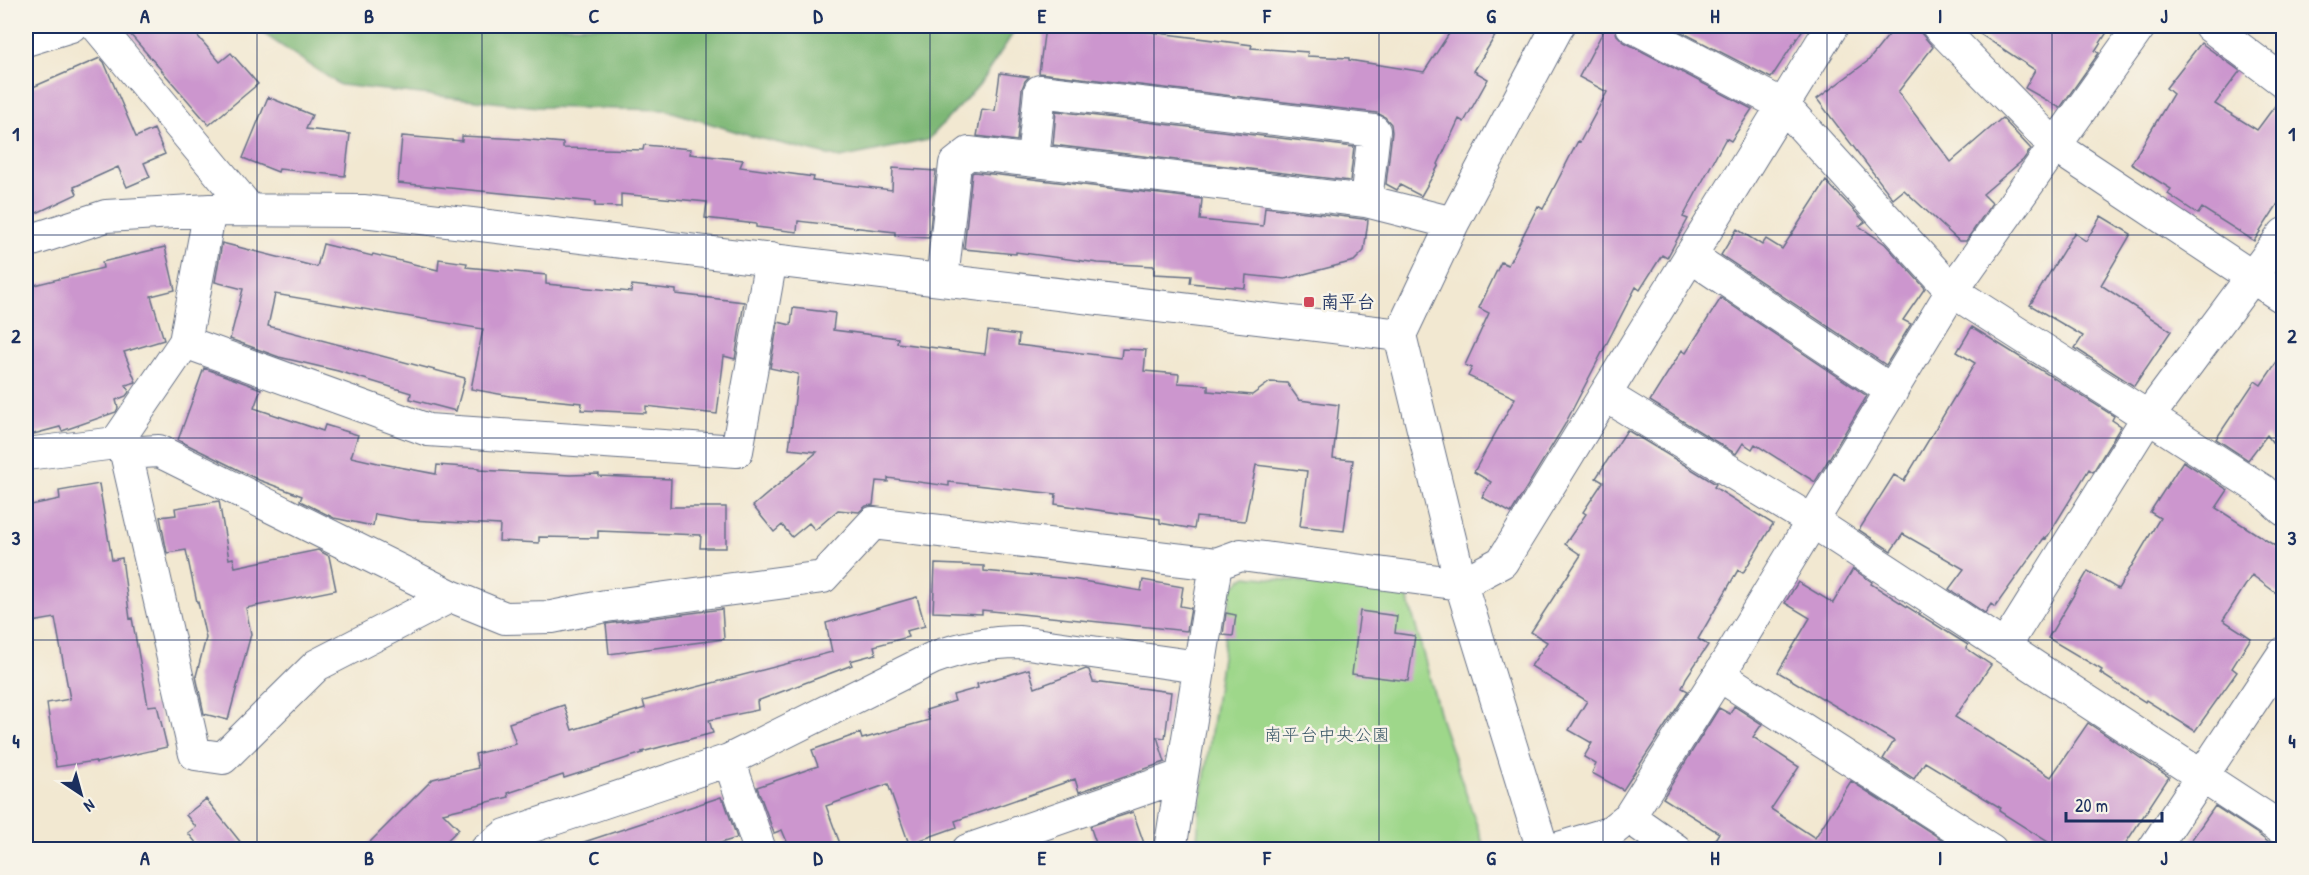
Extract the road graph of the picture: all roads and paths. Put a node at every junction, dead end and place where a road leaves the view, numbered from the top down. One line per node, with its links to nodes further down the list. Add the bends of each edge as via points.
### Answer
1 (71, 26): 9 (street)
2 (97, 26): 15 (street)
3 (1558, 26): 17 (street)
4 (1632, 26): 11 (street)
5 (1832, 26): 11 (street)
6 (1938, 26): 12 (street)
7 (2140, 26): 12 (street)
8 (2210, 26): 10 (street)
9 (26, 40)
10 (2283, 82)
11 (1783, 105): 20 (street); 24 (street)
12 (2055, 146): 22 (street); 24 (street)
13 (1033, 160): 14 (street); 14 (street, via 1040,91 1374,130); 23 (street, via 969,153 955,164)
14 (1366, 201): 17 (street)
15 (249, 209): 16 (street); 21 (street, via 363,211)
16 (210, 210): 19 (street, via 106,216); 27 (street)
17 (1453, 223): 26 (street)
18 (2283, 234): 22 (street)
19 (26, 242)
20 (1690, 256): 28 (street); 29 (street)
21 (771, 259): 23 (street); 27 (street, via 737,451 428,430)
22 (2252, 277): 25 (street); 30 (street)
23 (942, 280): 26 (street)
24 (1952, 291): 28 (street); 30 (street)
25 (2283, 298)
26 (1400, 335): 36 (street)
27 (185, 342): 31 (street)
28 (1892, 391): 34 (street)
29 (1605, 395): 34 (street); 36 (street, via 1502,562)
30 (2148, 417): 33 (street, via 2262,490); 38 (street)
31 (121, 448): 32 (street); 37 (street, via 159,451); 37 (street, via 195,754 223,758 317,665)
32 (26, 454)
33 (2283, 510)
34 (1812, 521): 38 (street); 41 (street)
35 (1216, 564): 36 (street, via 1241,555); 37 (street, via 873,522 823,577 552,617 505,618); 40 (street)
36 (1461, 584): 51 (street)
37 (451, 596)
38 (2005, 646): 44 (street)
39 (2283, 653): 44 (street)
40 (1199, 667): 42 (street, via 1020,642 976,645 933,658); 43 (street)
41 (1719, 675): 45 (street); 54 (street)
42 (729, 760): 47 (street, via 506,835); 48 (street)
43 (1181, 776): 49 (street); 50 (street)
44 (2203, 776): 46 (street); 55 (street)
45 (1629, 817): 52 (street, via 1609,833); 53 (street)
46 (2283, 830)
47 (486, 849)
48 (760, 849)
49 (968, 849)
50 (1170, 849)
51 (1544, 849)
52 (1552, 849)
53 (1676, 849)
54 (1991, 849)
55 (2153, 849)

